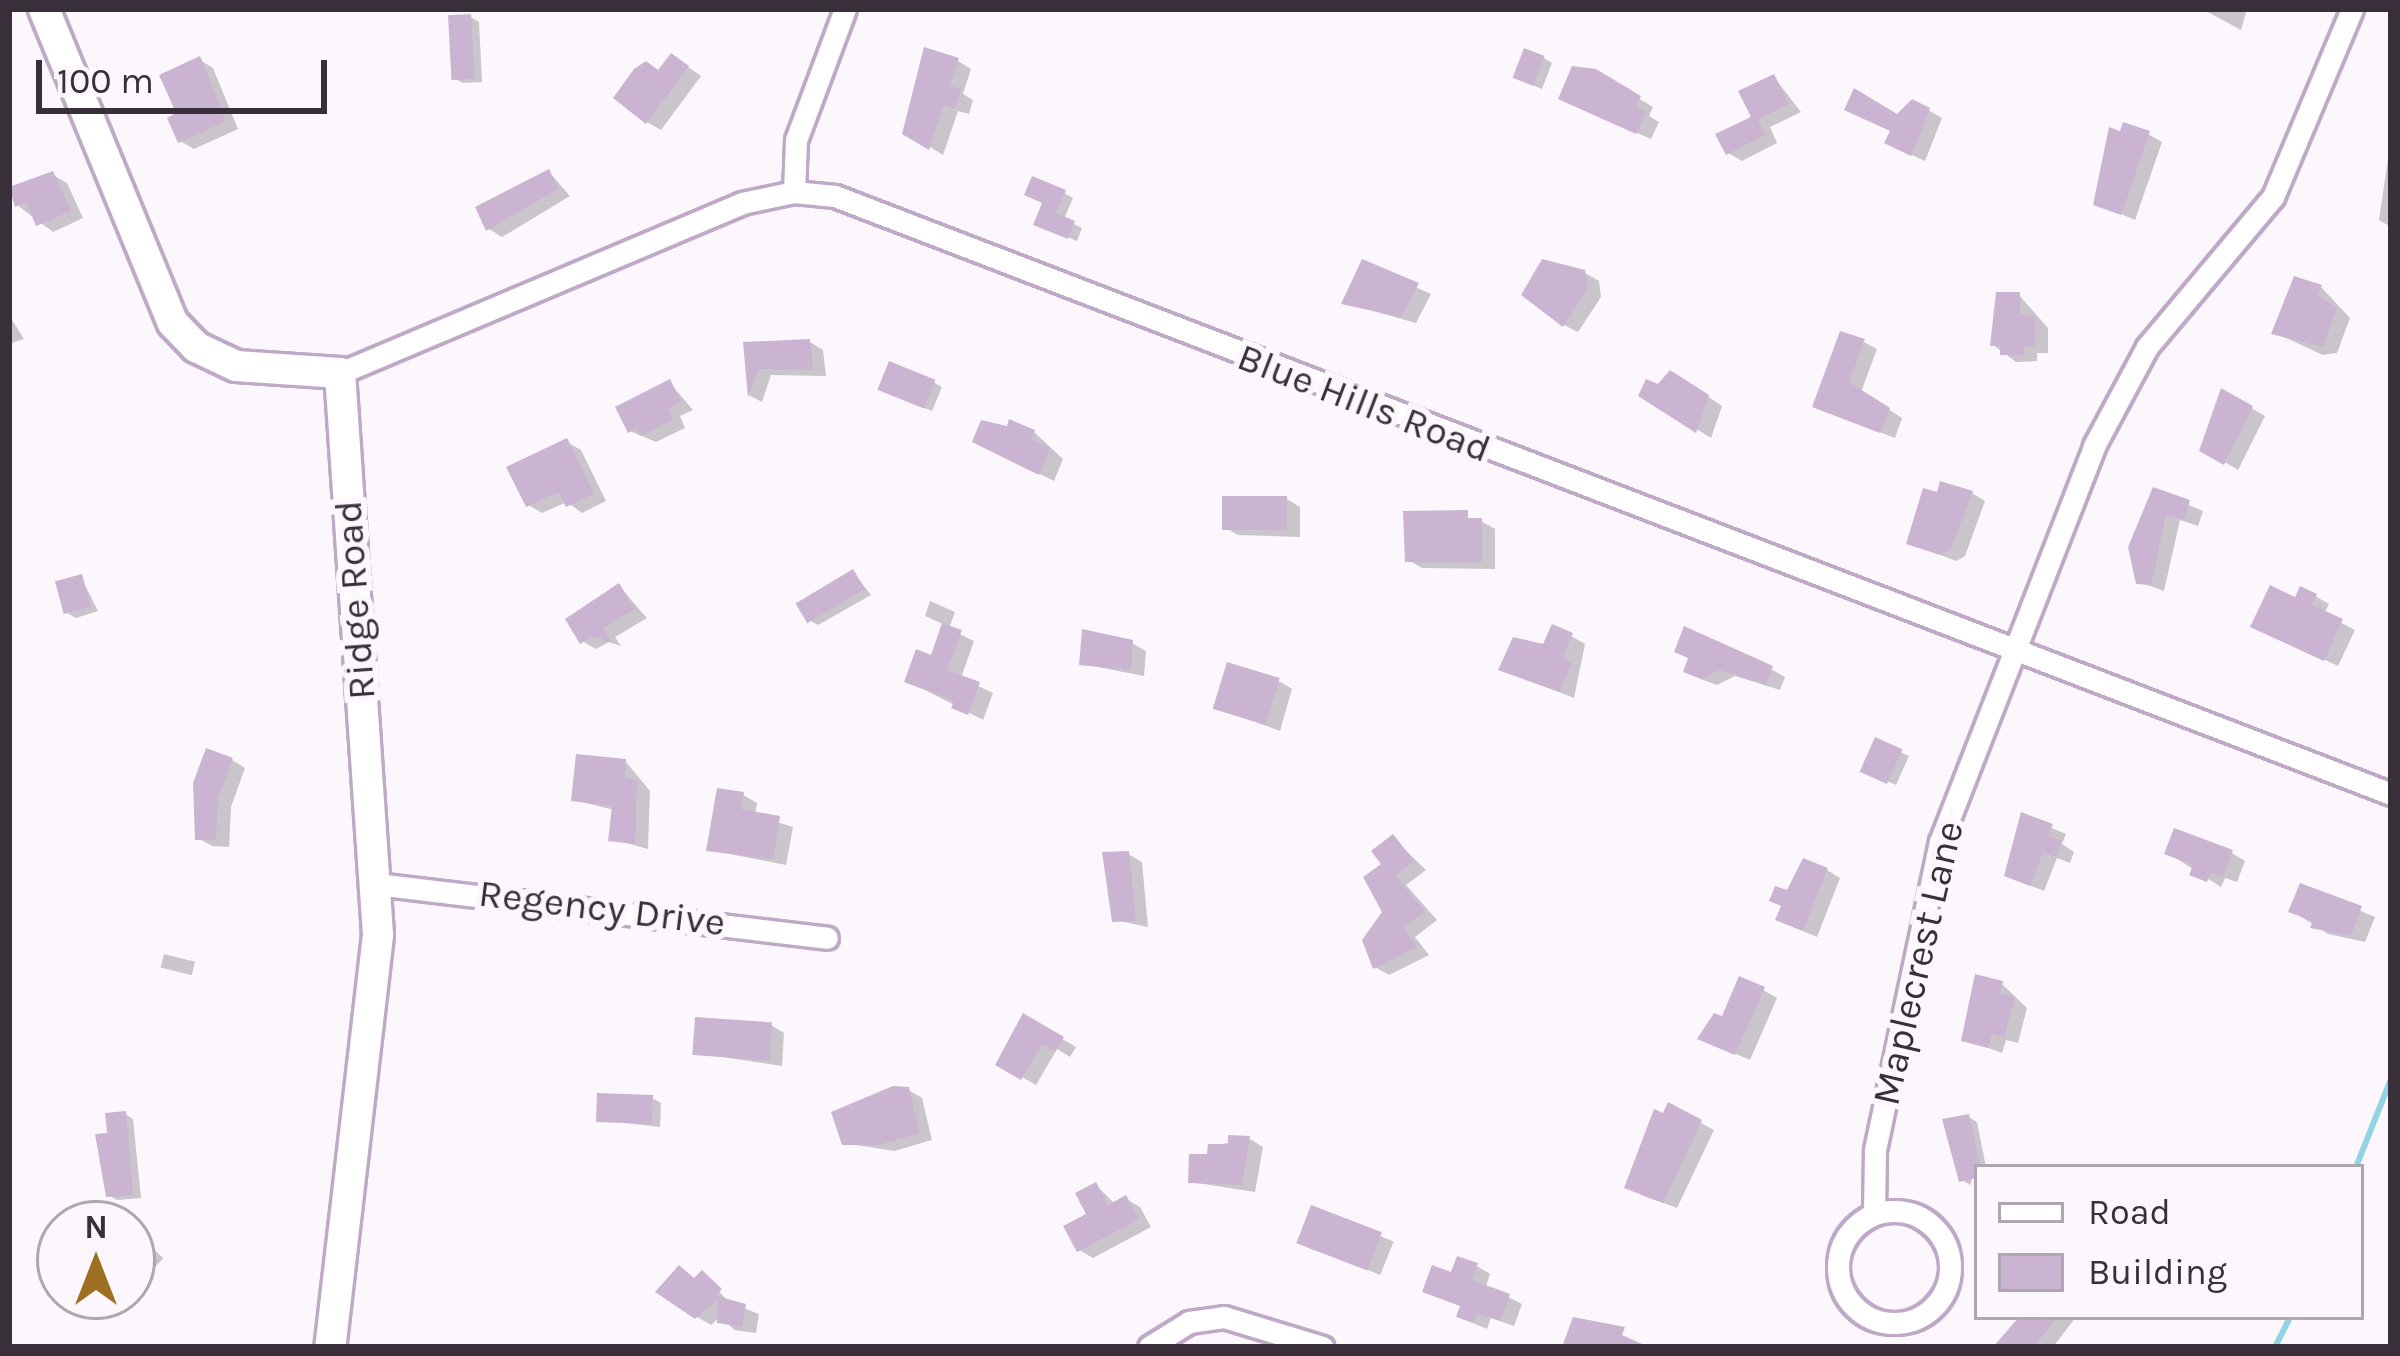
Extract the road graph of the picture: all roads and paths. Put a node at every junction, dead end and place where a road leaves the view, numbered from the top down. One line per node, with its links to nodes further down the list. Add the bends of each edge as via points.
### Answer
1 (44, 9): 5 (street, via 173,323 196,347 236,366)
2 (845, 9): 4 (street, via 796,140)
3 (2353, 9): 6 (street, Maplecrest Lane, via 2272,197 2146,346 2116,395)
4 (794, 192): 5 (street, Blue Hills Road, via 699,220); 6 (street, Blue Hills Road, via 861,204)
5 (340, 373): 8 (street, Ridge Road)
6 (2018, 651): 7 (street, Blue Hills Road); 10 (street, Maplecrest Lane, via 1940,842 1875,1150)
7 (2391, 794)
8 (376, 884): 9 (street, Regency Drive); 11 (street, Ridge Road, via 369,1062)
9 (827, 938)
10 (1874, 1214): 10 (street, via 1838,1255 1842,1292 1886,1324 1922,1317 1947,1289 1949,1252 1941,1235 1911,1213)
11 (330, 1347)
12 (1149, 1347): 13 (street, via 1189,1322 1224,1317)
13 (1323, 1347)

